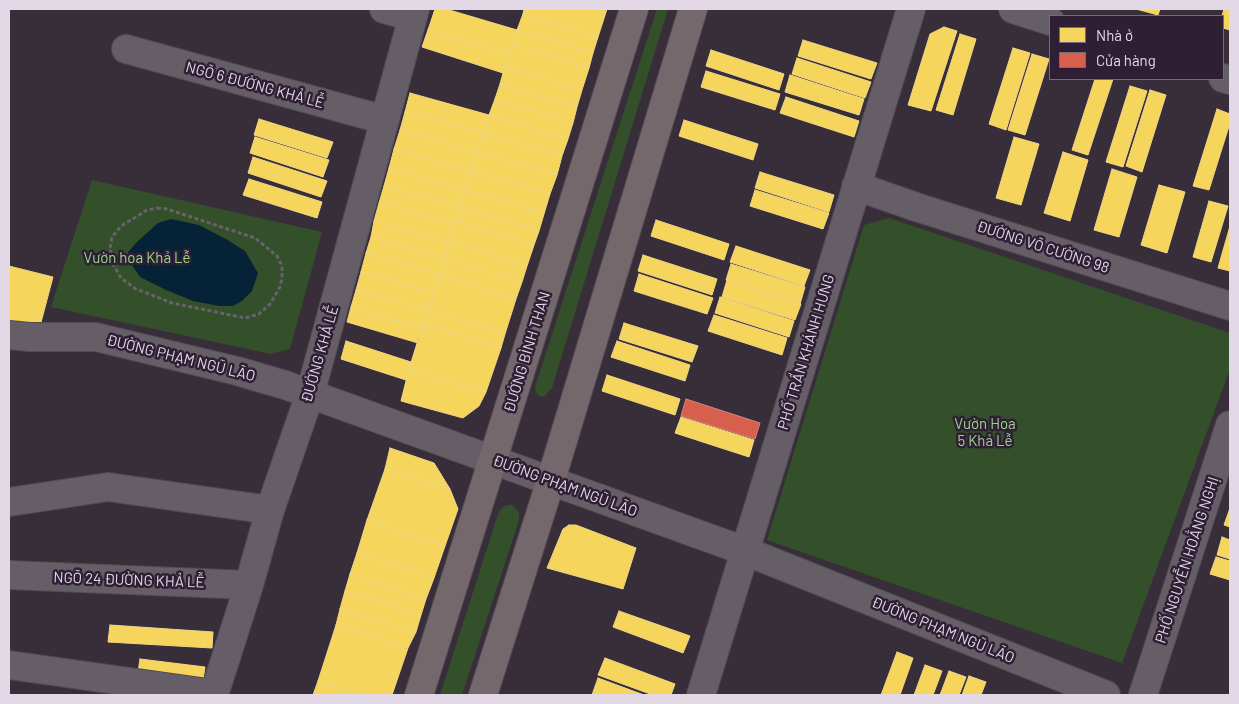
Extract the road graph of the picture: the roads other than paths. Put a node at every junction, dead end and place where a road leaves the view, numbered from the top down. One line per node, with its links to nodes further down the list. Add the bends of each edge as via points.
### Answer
1 (384, 9): 6 (street)
2 (634, 9): 15 (main road, ĐƯỜNG BÌNH THAN)
3 (693, 9): 16 (main road)
4 (911, 9): 10 (street, PHỐ TRẦN KHÁNH HƯNG)
5 (1013, 9): 7 (street)
6 (414, 13): 9 (street, ĐƯỜNG KHẢ LỄ)
7 (1049, 21)
8 (126, 49): 9 (street, NGÕ 6 ĐƯỜNG KHẢ LỄ)
9 (385, 120): 13 (street, ĐƯỜNG KHẢ LỄ)
10 (856, 186): 11 (street, ĐƯỜNG VÕ CƯỜNG 98); 19 (street, PHỐ TRẦN KHÁNH HƯNG)
11 (1230, 306)
12 (9, 335): 13 (street, ĐƯỜNG PHẠM NGŨ LÃO, via 29,338 96,337 237,371)
13 (310, 394): 15 (street, ĐƯỜNG PHẠM NGŨ LÃO); 18 (street, ĐƯỜNG KHẢ LỄ)
14 (1230, 425): 28 (street, PHỐ NGUYỄN HOẰNG NGHỊ)
15 (494, 459): 16 (street, ĐƯỜNG PHẠM NGŨ LÃO); 24 (main road, ĐƯỜNG BÌNH THAN)
16 (551, 480): 19 (street, ĐƯỜNG PHẠM NGŨ LÃO); 25 (main road)
17 (9, 502): 18 (street, via 108,487)
18 (270, 510): 21 (street, ĐƯỜNG KHẢ LỄ)
19 (745, 551): 26 (street, PHỐ TRẦN KHÁNH HƯNG); 27 (street, ĐƯỜNG PHẠM NGŨ LÃO)
20 (9, 575): 21 (street, NGÕ 24 ĐƯỜNG KHẢ LỄ)
21 (249, 585): 23 (street, ĐƯỜNG KHẢ LỄ)
22 (9, 665): 23 (street)
23 (214, 695)
24 (419, 695)
25 (483, 695)
26 (701, 695)
27 (1106, 695)
28 (1143, 695)

